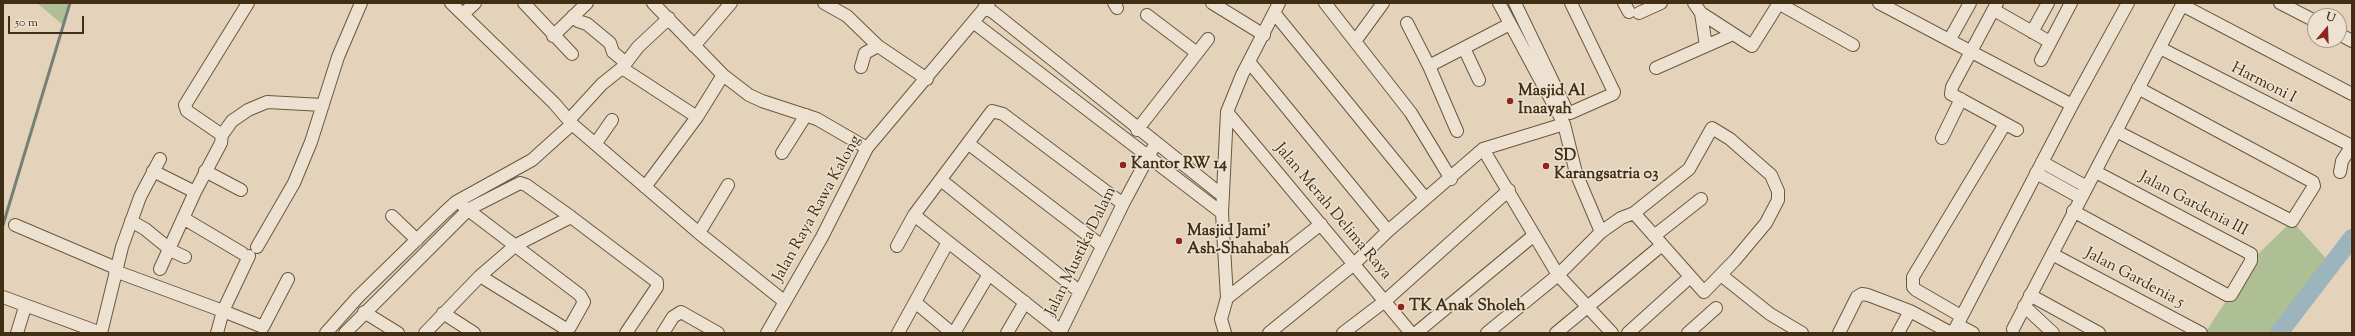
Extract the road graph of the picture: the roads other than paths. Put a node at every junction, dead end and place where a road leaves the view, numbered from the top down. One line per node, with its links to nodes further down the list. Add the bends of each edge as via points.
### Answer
1 (248, 3): 81 (street, via 184,105 187,111)
2 (361, 3): 68 (street, via 338,57)
3 (451, 3): 31 (street)
4 (475, 3): 31 (street)
5 (524, 3): 42 (street)
6 (587, 3): 33 (street)
7 (653, 3): 35 (street)
8 (730, 3): 48 (street)
9 (824, 3): 49 (street, via 847,16)
10 (1212, 3): 41 (street)
11 (1325, 3): 45 (street)
12 (1383, 3): 45 (street)
13 (1499, 3): 38 (street)
14 (1515, 3): 15 (street, via 1570,113 1614,92)
15 (1571, 3)
16 (1661, 3): 29 (street)
17 (1694, 3): 30 (street)
18 (1779, 3): 40 (street, via 1752,46); 47 (street)
19 (1878, 3): 44 (street)
20 (1970, 3): 44 (street)
21 (2048, 3): 39 (street)
22 (2071, 3): 46 (street)
23 (2128, 3): 69 (street)
24 (2280, 3): 34 (street)
25 (2183, 4): 52 (street); 66 (street)
26 (986, 6): 36 (street, Jalan Raya Rawa Kalong); 77 (street)
27 (1995, 7): 39 (street); 53 (street)
28 (1277, 9): 41 (street); 107 (street)
29 (1631, 9)
30 (1701, 13): 40 (street); 50 (street)
31 (463, 14): 74 (street, via 554,103)
32 (1147, 15): 55 (street)
33 (573, 16): 42 (street); 58 (street, via 587,24 610,44)
34 (2307, 17)
35 (669, 18): 48 (street); 58 (street)
36 (973, 22): 63 (street, Jalan Raya Rawa Kalong); 90 (street)
37 (1406, 23): 59 (street)
38 (1510, 24): 51 (street); 75 (street)
39 (2032, 32): 46 (street)
40 (1733, 34): 50 (street)
41 (1264, 35): 57 (street)
42 (553, 36): 54 (street)
43 (1208, 39): 55 (street)
44 (1950, 39): 53 (street)
45 (1356, 40): 98 (street, via 1411,113)
46 (2050, 42): 56 (street)
47 (1853, 45)
48 (694, 46): 62 (street)
49 (878, 46): 60 (street, via 865,53); 63 (street)
50 (1706, 46): 61 (street)
51 (1464, 48): 59 (street); 64 (street)
52 (2160, 48): 65 (street); 86 (street, Harmoni I)
53 (1972, 51): 67 (street, via 1951,91 1951,94); 69 (street)
54 (572, 54)
55 (1196, 54): 77 (street)
56 (2042, 60)
57 (1250, 62): 70 (street); 122 (street)
58 (624, 65): 72 (street); 74 (street, via 602,84)
59 (1429, 66): 79 (street)
60 (861, 67)
61 (1656, 68)
62 (723, 75): 71 (street, via 749,95); 72 (street)
63 (927, 79): 87 (street, Jalan Raya Rawa Kalong)
64 (1479, 80)
65 (2138, 88): 80 (street); 80 (street, via 2313,182 2314,186 2292,221)
66 (2352, 94)
67 (1960, 100): 76 (street); 82 (street)
68 (323, 105): 81 (street, via 267,102 248,110 232,121); 133 (street, via 294,183)
69 (2072, 105): 92 (street)
70 (1228, 112): 106 (street); 120 (street, Jalan Merah Delima Raya)
71 (806, 115): 87 (street); 89 (street)
72 (697, 117): 101 (street)
73 (612, 120): 83 (street)
74 (570, 122): 83 (street); 111 (street, via 532,160)
75 (1564, 124): 88 (street); 123 (street, via 1576,173)
76 (2005, 124): 78 (street); 161 (street, via 1913,277 1913,287)
77 (1137, 130): 85 (street)
78 (2017, 130)
79 (1458, 131)
80 (2116, 131): 95 (street)
81 (222, 135): 94 (street, via 221,142)
82 (1942, 138)
83 (596, 143): 101 (street)
84 (969, 144): 99 (street); 110 (street, via 987,114 996,111); 131 (street)
85 (1155, 144): 90 (street, Jalan Mustika Dalam); 106 (street)
86 (2352, 147): 96 (street, via 2342,161)
87 (867, 148): 150 (street, Jalan Raya Rawa Kalong, via 822,237)
88 (1483, 149): 98 (street); 104 (street)
89 (782, 153)
90 (1149, 155): 110 (street, Jalan Mustika Dalam); 113 (street)
91 (160, 159): 93 (street)
92 (2042, 162): 97 (street); 102 (street)
93 (153, 171): 105 (street); 119 (street)
94 (205, 171): 103 (street); 105 (street)
95 (2096, 172): 102 (street); 112 (street, Jalan Gardenia III, via 2251,254 2251,261 2231,295)
96 (2340, 172)
97 (2036, 173): 109 (street); 161 (street)
98 (1451, 179): 107 (street)
99 (941, 180): 115 (street); 145 (street)
100 (728, 185): 124 (street)
101 (645, 187): 124 (street)
102 (2087, 187): 109 (street)
103 (241, 190)
104 (1509, 190): 125 (street); 149 (street)
105 (195, 192): 118 (street)
106 (1222, 196): 113 (street)
107 (1425, 198): 122 (street)
108 (1701, 198): 127 (street)
109 (2081, 198): 112 (street)
110 (1123, 204): 131 (street, Jalan Mustika Dalam)
111 (463, 206): 117 (street, via 520,184 526,185); 126 (street); 129 (street); 159 (street)
112 (2073, 211): 134 (street)
113 (1222, 213): 148 (street)
114 (1634, 213): 123 (street, via 1621,218); 127 (street); 141 (street, via 1689,169 1712,128 1730,139 1771,175 1778,191 1778,200 1766,222)
115 (914, 215): 128 (street); 130 (street)
116 (392, 216): 126 (street)
117 (571, 217): 129 (street); 174 (street, via 657,282 657,287)
118 (183, 218): 132 (street); 133 (street)
119 (131, 221): 132 (street); 137 (street)
120 (1321, 224): 136 (street, Jalan Merah Delima Raya); 148 (street)
121 (15, 225): 137 (street)
122 (1388, 231): 136 (street)
123 (1601, 232): 140 (street)
124 (699, 233): 150 (street)
125 (1533, 236): 140 (street); 185 (street)
126 (417, 240): 170 (street, via 358,297)
127 (1658, 240): 143 (street); 155 (street)
128 (948, 242): 139 (street); 151 (street)
129 (516, 245): 142 (street); 142 (street, via 582,297 584,302 570,327 562,327)
130 (897, 246)
131 (1102, 246): 145 (street, Jalan Mustika Dalam)
132 (168, 247): 135 (street); 138 (street)
133 (249, 252): 157 (street)
134 (2052, 254): 146 (street); 197 (street, Jalan Gardenia 5)
135 (185, 257)
136 (1354, 264): 149 (street, Jalan Merah Delima Raya); 182 (street)
137 (115, 269): 157 (street); 168 (street)
138 (160, 269)
139 (989, 274): 152 (street); 179 (street)
140 (1558, 274): 155 (street); 186 (street)
141 (1721, 275): 143 (street, via 1704,292); 191 (street, via 1770,314)
142 (480, 276): 160 (street)
143 (1690, 277): 189 (street)
144 (288, 279): 164 (street)
145 (1080, 292): 166 (street, Jalan Mustika Dalam)
146 (2030, 295): 153 (street); 196 (street)
147 (3, 297): 154 (street)
148 (1227, 298): 181 (street, via 1220,320)
149 (1385, 301): 183 (street); 184 (street, Jalan Merah Delima Raya)
150 (785, 302): 177 (street, Jalan Raya Rawa Kalong)
151 (915, 302): 178 (street); 179 (street)
152 (1025, 302): 166 (street); 180 (street)
153 (2024, 306): 163 (street); 195 (street)
154 (25, 307): 162 (street); 167 (street)
155 (1588, 308): 187 (street); 188 (street)
156 (1716, 308): 190 (street)
157 (223, 311): 164 (street); 169 (street)
158 (1910, 311): 161 (street); 192 (street, via 1862,294 1857,298); 193 (street)
159 (364, 312): 171 (street); 172 (street)
160 (443, 313): 165 (street); 173 (street)
161 (1956, 327): 194 (street)
162 (72, 328): 168 (street)
163 (2013, 329)
164 (262, 330)
165 (430, 331)
166 (1060, 332)
167 (17, 333)
168 (101, 333)
169 (217, 333)
170 (326, 333)
171 (345, 333)
172 (398, 333)
173 (474, 333)
174 (626, 333)
175 (663, 333): 176 (street, via 673,317 681,312)
176 (718, 333)
177 (767, 333)
178 (898, 333)
179 (953, 333)
180 (1007, 333)
181 (1225, 333)
182 (1269, 333)
183 (1343, 333)
184 (1411, 333)
185 (1416, 333)
186 (1487, 333)
187 (1556, 333)
188 (1612, 333)
189 (1628, 333)
190 (1688, 333)
191 (1802, 333)
192 (1838, 333)
193 (1898, 333)
194 (1973, 333)
195 (2053, 333)
196 (2098, 333)
197 (2201, 333)

